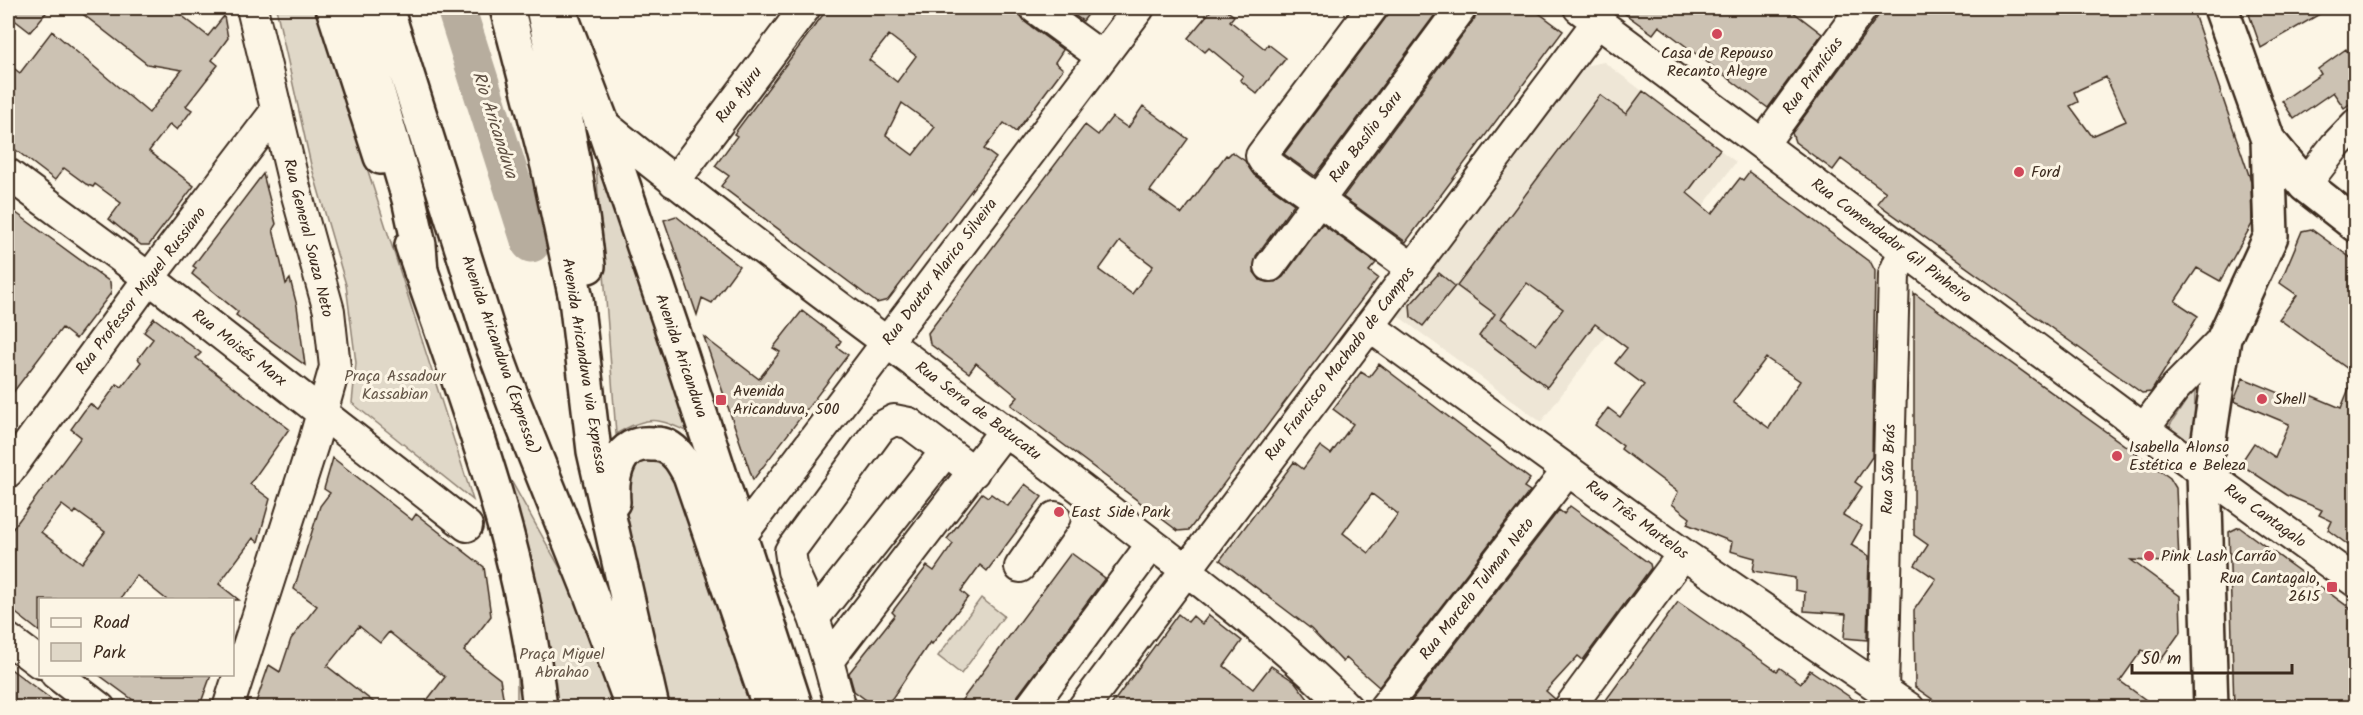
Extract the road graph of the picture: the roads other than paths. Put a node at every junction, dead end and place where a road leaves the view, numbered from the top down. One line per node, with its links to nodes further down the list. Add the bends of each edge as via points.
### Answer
1 (252, 8): 17 (street, Rua General Souza Neto)
2 (333, 8): 31 (main road)
3 (353, 8): 31 (main road, via 409,199)
4 (386, 8): 60 (main road, Avenida Aricanduva (Expressa), via 491,341)
5 (507, 8): 36 (main road, Avenida Aricanduva via Expressa, via 553,188 576,299)
6 (543, 8): 36 (main road, via 583,220 590,284)
7 (558, 8): 18 (main road, Avenida Aricanduva)
8 (805, 8): 23 (street, Rua Ajuru)
9 (1035, 8): 16 (street)
10 (1139, 8): 16 (street, Rua Doutor Alarico Silveira)
11 (1372, 8): 25 (street, via 1261,156)
12 (1461, 8): 25 (street, Rua Basílio Saru)
13 (1863, 8): 21 (street, Rua Primícias)
14 (2220, 8): 20 (main road)
15 (1589, 14): 21 (street, Rua Comendador Gil Pinheiro); 30 (street, Rua Francisco Machado de Campos)
16 (1102, 57): 35 (street, Rua Doutor Alarico Silveira)
17 (276, 111): 32 (street, Rua Professor Miguel Russiano); 37 (street, Rua General Souza Neto, via 329,311 335,367)
18 (602, 123): 23 (street, Rua Serra de Botucatu); 47 (main road, Avenida Aricanduva)
19 (2355, 124): 24 (street)
20 (2268, 140): 24 (main road); 27 (main road)
21 (1762, 144): 28 (street, Rua Comendador Gil Pinheiro)
22 (8, 174): 32 (street, Rua Moisés Marx)
23 (674, 182): 35 (street, Rua Serra de Botucatu)
24 (2314, 193): 26 (main road); 27 (main road)
25 (1319, 200): 29 (street, Rua Basílio Saru); 30 (street)
26 (2355, 225)
27 (2271, 236): 34 (main road)
28 (1904, 250): 38 (street, Rua Comendador Gil Pinheiro); 59 (street, Rua São Brás, via 1894,274)
29 (1270, 266)
30 (1412, 268): 33 (street, Rua Francisco Machado de Campos)
31 (421, 272): 63 (main road, via 492,474 522,590)
32 (149, 278): 37 (street, Rua Moisés Marx); 42 (street, Rua Professor Miguel Russiano)
33 (1370, 326): 41 (street, Rua Três Martelos); 52 (street, Rua Francisco Machado de Campos)
34 (2224, 338): 38 (street, via 2175,388); 44 (main road)
35 (887, 343): 39 (street, Rua Serra de Botucatu); 47 (street, Rua Doutor Alarico Silveira)
36 (587, 378): 48 (main road, Avenida Aricanduva via Expressa, via 594,451)
37 (322, 414): 46 (street, Rua Moisés Marx); 62 (street, Rua General Souza Neto)
38 (2144, 429): 44 (street, Rua Comendador Gil Pinheiro)
39 (1005, 430): 43 (street); 45 (street, Rua Serra de Botucatu)
40 (946, 452): 43 (street); 54 (street); 54 (street, via 909,423 894,420 881,427 790,551 793,571)
41 (1569, 470): 50 (street, Rua Três Martelos); 70 (street, Rua Marcelo Tulman Neto)
42 (8, 472)
43 (974, 472): 56 (street)
44 (2204, 472): 53 (street, Rua Cantagalo); 73 (main road)
45 (1066, 504): 49 (street, Rua Serra de Botucatu); 51 (street)
46 (467, 526)
47 (741, 536): 65 (main road, Avenida Aricanduva)
48 (617, 542): 60 (main road, Avenida Aricanduva via Expressa); 64 (main road, via 612,490 619,458 629,447 645,443 665,446 679,456 690,475)
49 (1152, 544): 52 (street, Rua Serra de Botucatu); 67 (street)
50 (1683, 554): 59 (street, Rua Três Martelos); 71 (street)
51 (1020, 567)
52 (1186, 569): 68 (street, Rua Francisco Machado de Campos); 69 (street, Rua Serra de Botucatu, via 1282,645)
53 (2355, 582)
54 (814, 618): 56 (street)
55 (8, 639): 57 (street)
56 (828, 661): 66 (street)
57 (39, 662)
58 (57, 676): 61 (street)
59 (1882, 690): 72 (street, Rua Três Martelos)
60 (641, 701)
61 (100, 708)
62 (228, 708)
63 (540, 708)
64 (770, 708)
65 (796, 708)
66 (841, 708)
67 (1030, 708)
68 (1083, 708)
69 (1347, 708)
70 (1384, 708)
71 (1569, 708)
72 (1909, 708)
73 (2211, 708)

